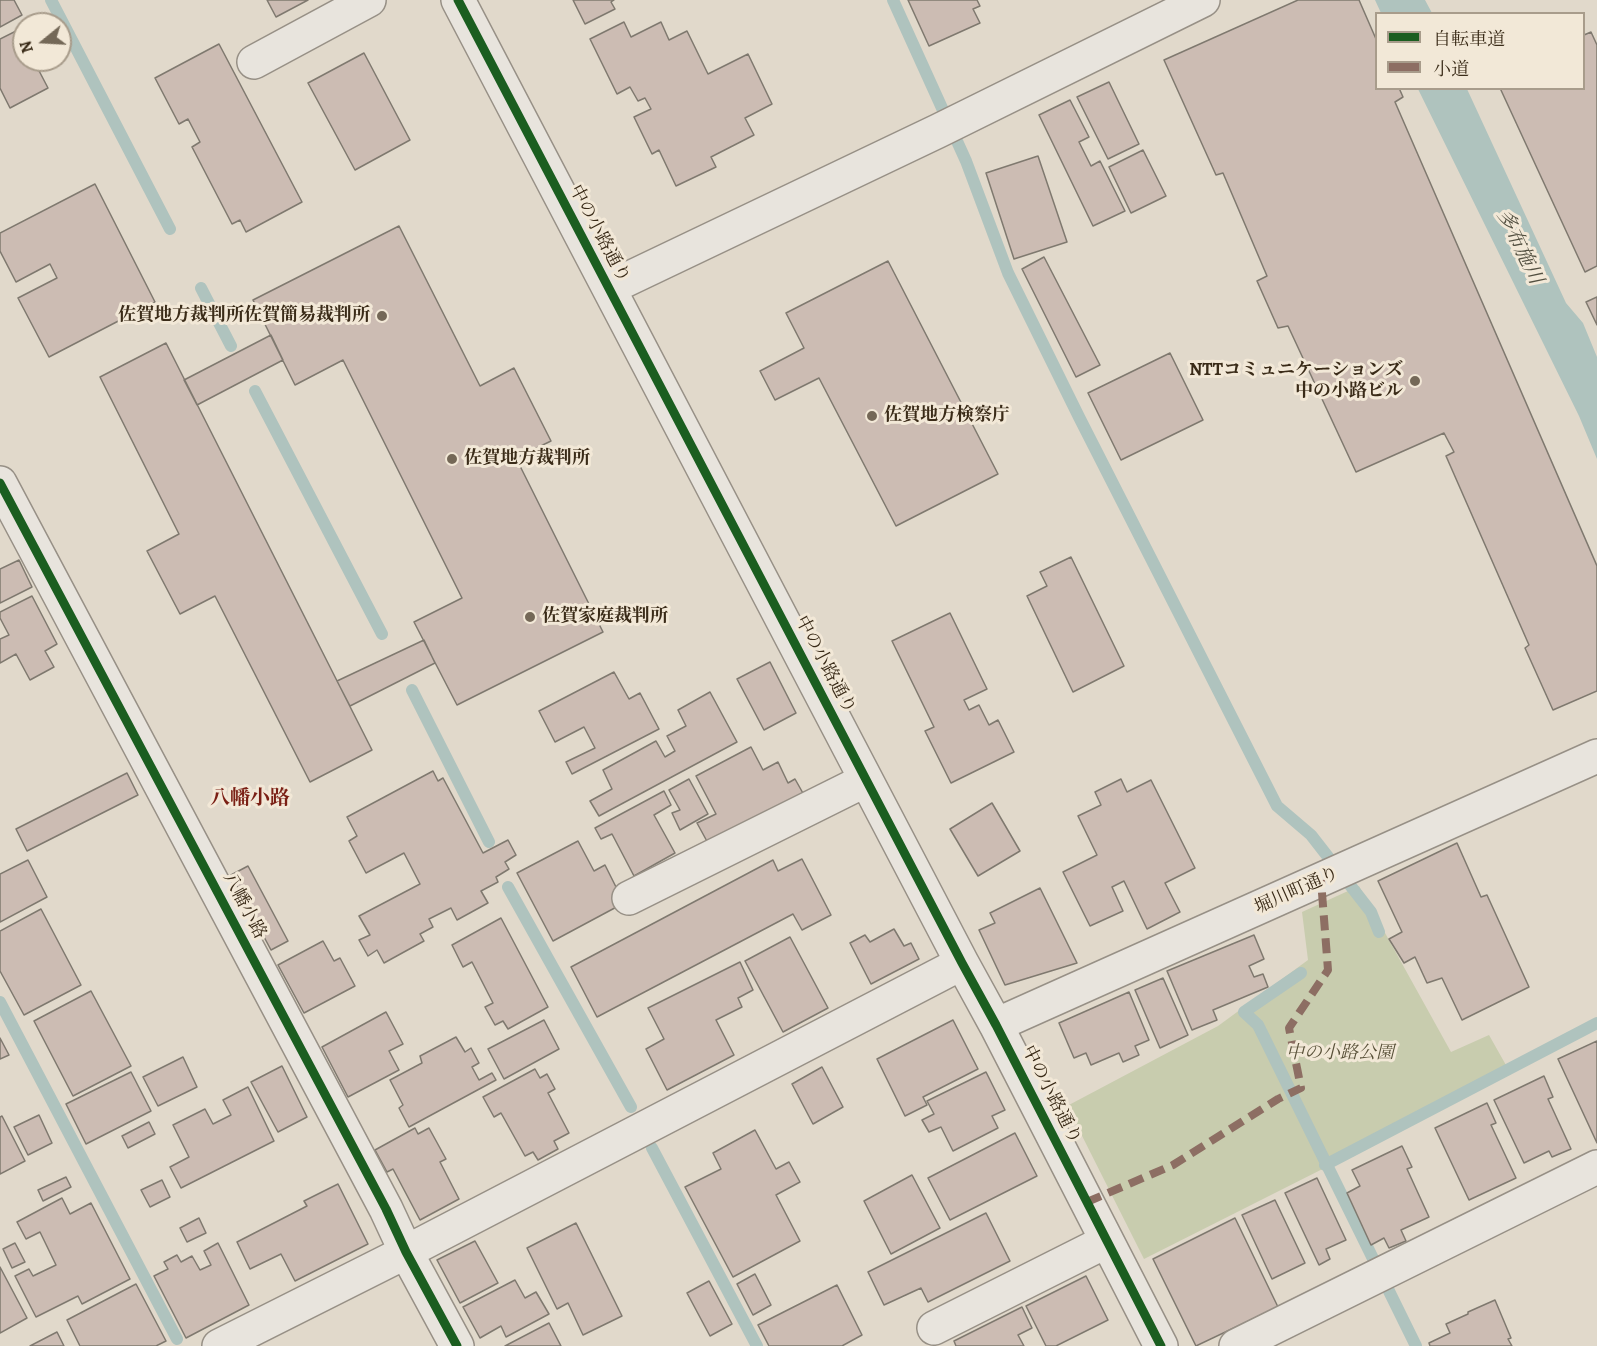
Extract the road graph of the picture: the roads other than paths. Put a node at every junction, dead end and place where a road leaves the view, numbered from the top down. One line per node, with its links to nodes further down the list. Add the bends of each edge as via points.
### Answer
1 (369, 0): 4 (street)
2 (458, 0): 5 (street, 中の小路通り)
3 (1203, 0): 5 (street)
4 (254, 62)
5 (609, 288): 8 (street, 中の小路通り)
6 (0, 483): 14 (street, 八幡小路)
7 (1597, 756): 11 (street, 堀川町通り)
8 (866, 780): 9 (street); 10 (street, 中の小路通り)
9 (629, 898)
10 (962, 963): 11 (street, 中の小路通り); 14 (street)
11 (996, 1025): 13 (street, 中の小路通り)
12 (1597, 1167): 19 (street)
13 (1107, 1240): 15 (street); 18 (street, 中の小路通り)
14 (406, 1252): 16 (street); 17 (street, 八幡小路)
15 (934, 1328)
16 (219, 1346)
17 (457, 1346)
18 (1161, 1346)
19 (1236, 1346)

